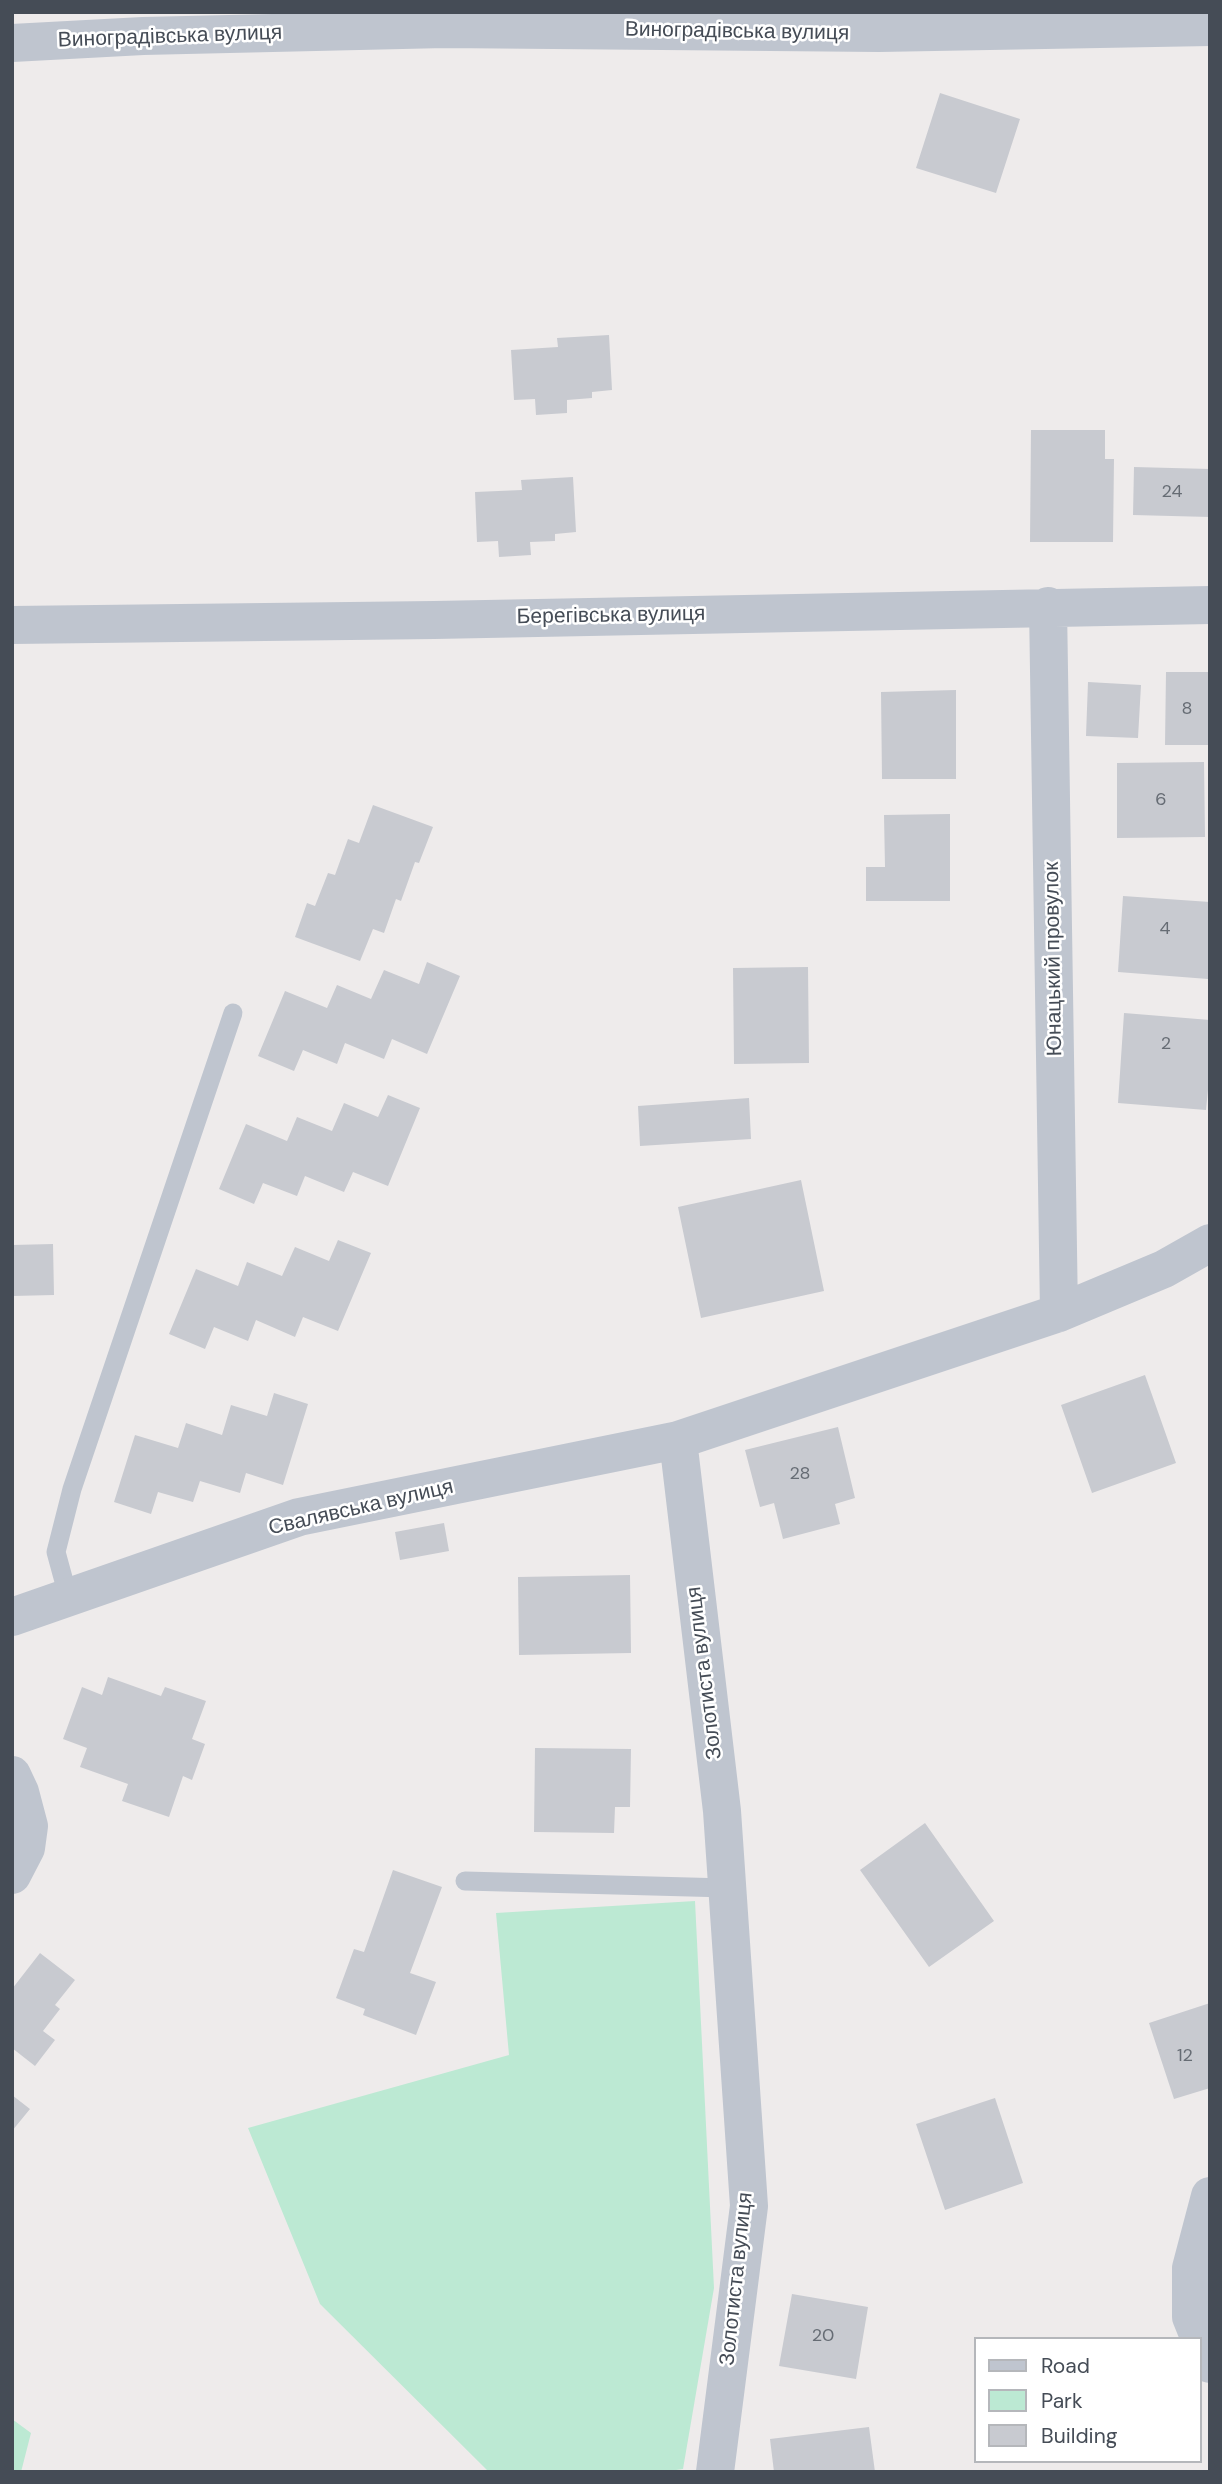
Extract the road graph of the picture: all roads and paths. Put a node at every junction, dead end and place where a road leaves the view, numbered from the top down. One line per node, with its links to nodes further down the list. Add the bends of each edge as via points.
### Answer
1 (1210, 27): 2 (street, Виноградівська вулиця, via 879,33 445,29)
2 (12, 43)
3 (1210, 604): 4 (street, Берегівська вулиця)
4 (1048, 606): 5 (street, Берегівська вулиця); 8 (street, Юнацький провулок)
5 (12, 625)
6 (233, 1013): 10 (lane, via 72,1489 56,1552)
7 (1210, 1243): 8 (street, via 1164,1269)
8 (1059, 1312): 9 (street)
9 (678, 1440): 10 (street, Свалявська вулиця, via 299,1517); 15 (street, Золотиста вулиця)
10 (68, 1596): 11 (street, Свалявська вулиця)
11 (12, 1617)
12 (12, 1774): 13 (street, via 29,1826 26,1848)
13 (12, 1875)
14 (466, 1881): 15 (lane)
15 (727, 1888): 20 (street, Золотиста вулиця, via 749,2206)
16 (1210, 2196): 17 (street, via 1191,2268 1191,2317)
17 (1199, 2337)
18 (1201, 2342): 19 (street)
19 (1210, 2364)
20 (715, 2472)

